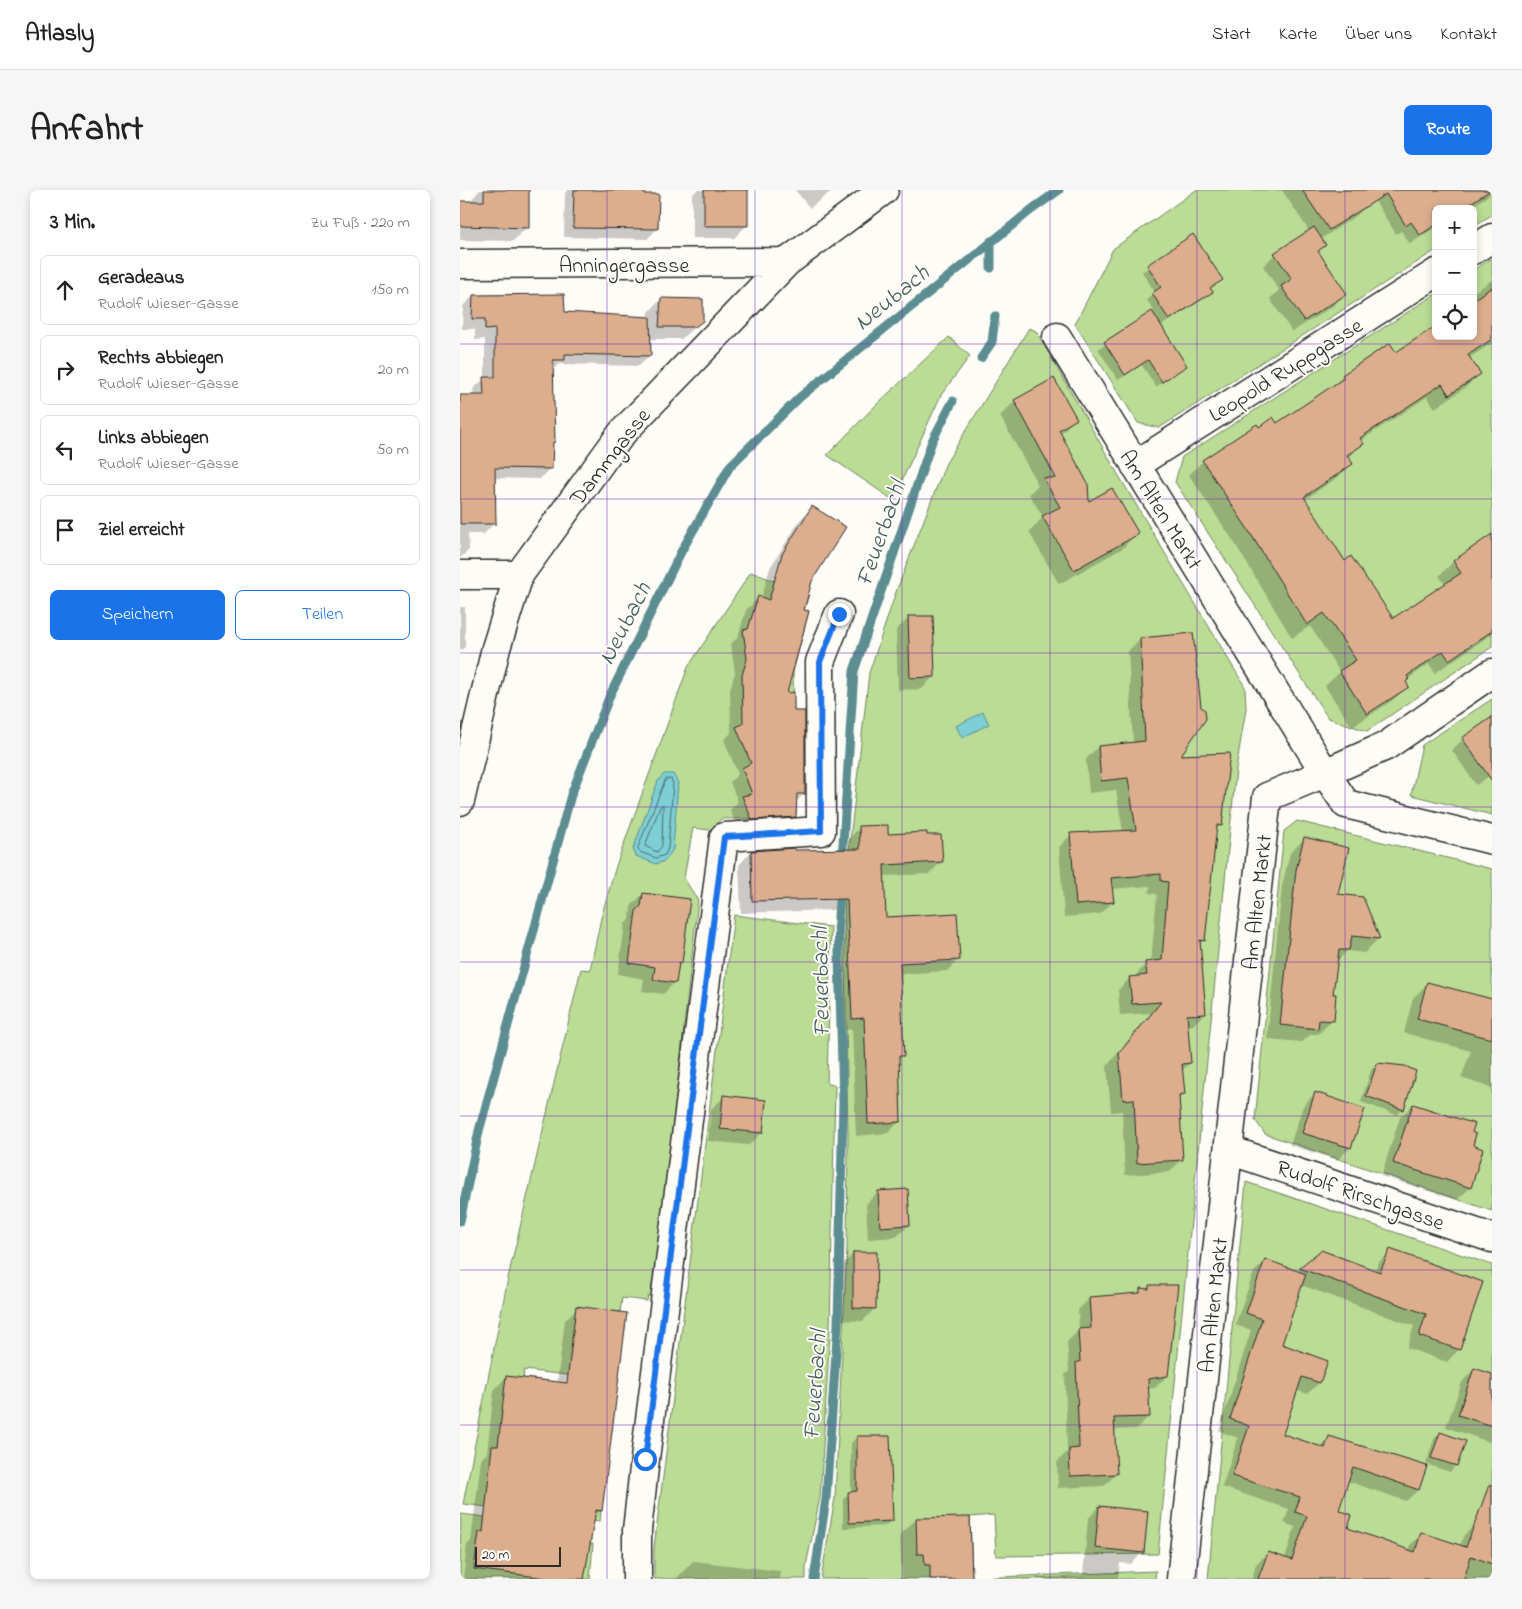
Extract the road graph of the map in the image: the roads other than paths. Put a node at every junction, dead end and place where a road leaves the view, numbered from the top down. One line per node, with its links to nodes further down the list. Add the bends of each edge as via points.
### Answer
1 (884, 190): 4 (street, Dammgasse)
2 (1492, 238): 3 (street)
3 (1477, 247)
4 (787, 262): 5 (street, Anningergasse); 10 (street, Dammgasse, via 622,433)
5 (460, 264)
6 (1432, 276): 8 (street, Leopold Ruppgasse)
7 (1057, 337): 8 (street, Am Alten Markt)
8 (1135, 465): 13 (street, Am Alten Markt)
9 (460, 575): 10 (street)
10 (519, 575): 14 (street, Dammgasse, via 496,648)
11 (839, 614): 18 (street, via 820,662 821,831 724,837 645,1459 637,1530)
12 (1492, 673): 13 (street, via 1386,746)
13 (1325, 774): 15 (street, via 1346,804); 16 (street, Am Alten Markt, via 1267,797)
14 (460, 801)
15 (1492, 840)
16 (1229, 1150): 17 (street, Rudolf Rirschgasse); 19 (street, Am Alten Markt)
17 (1492, 1238)
18 (637, 1579)
19 (1181, 1579)

